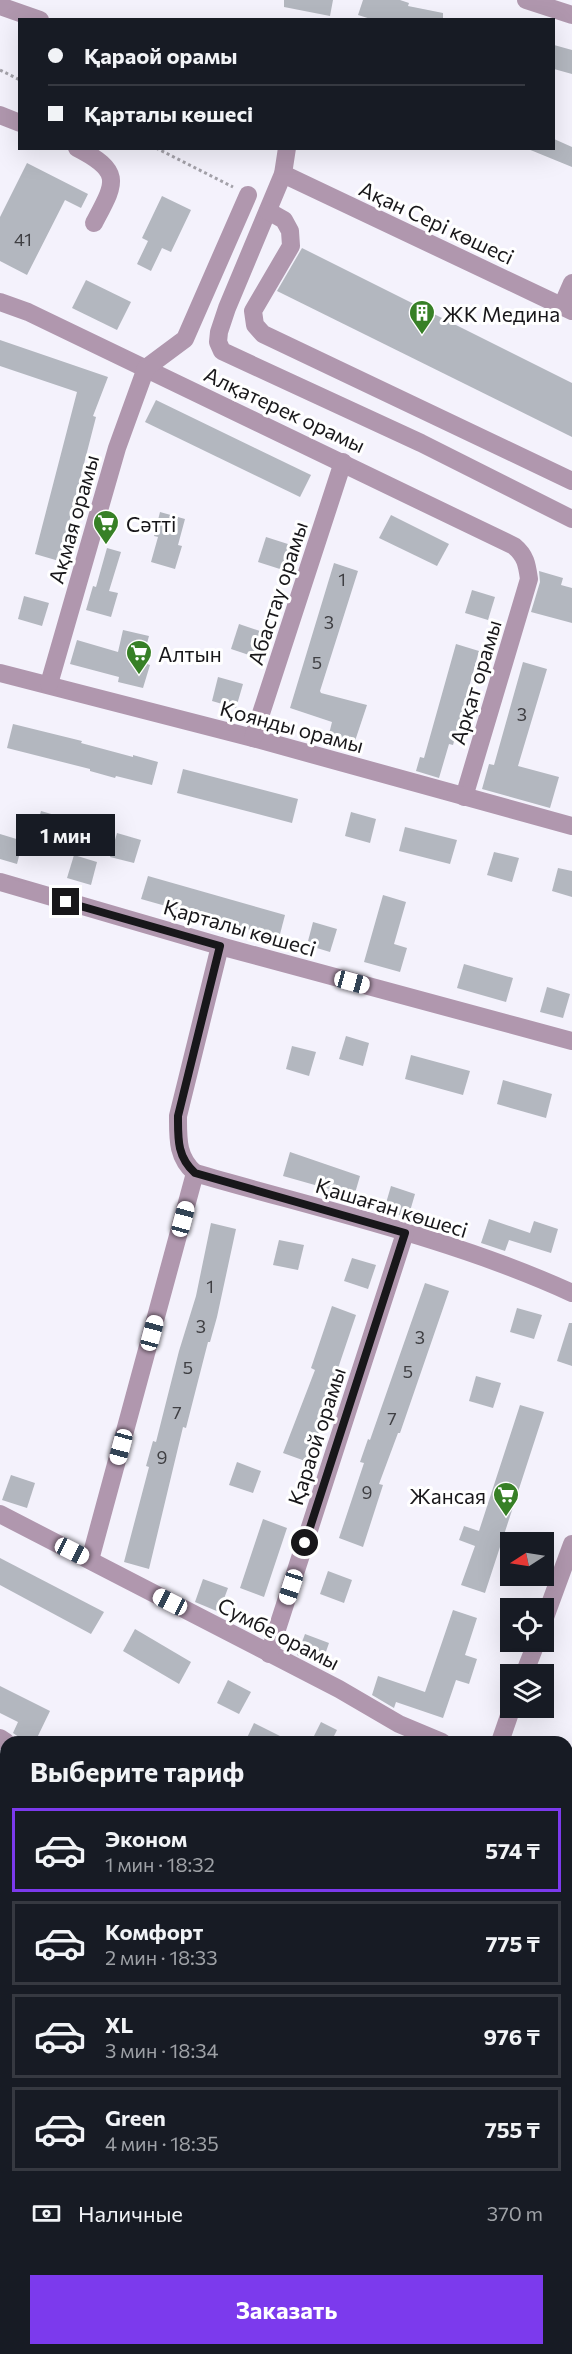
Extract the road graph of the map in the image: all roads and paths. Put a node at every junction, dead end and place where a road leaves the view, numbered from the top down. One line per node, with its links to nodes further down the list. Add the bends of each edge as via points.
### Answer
1 (526, 0): 3 (street)
2 (0, 6): 4 (street)
3 (572, 15)
4 (34, 18)
5 (0, 70): 6 (path)
6 (18, 79)
7 (0, 115): 8 (street)
8 (18, 122)
9 (80, 150): 15 (street, via 109,171 113,181)
10 (160, 150): 13 (path)
11 (287, 150): 12 (street)
12 (283, 174): 14 (street); 18 (street, Ақан Сері көшесі)
13 (248, 195): 19 (street, via 185,339)
14 (268, 211): 21 (street, via 284,220 291,246 253,311 255,325 263,334); 22 (street, via 227,308 218,342 222,351 421,443)
15 (94, 223)
16 (572, 283): 18 (street)
17 (0, 302): 19 (street, Алқатерек орамы)
18 (567, 308)
19 (146, 368): 20 (street, Алқатерек орамы); 25 (street, Ақмая орамы, via 117,448)
20 (343, 462): 23 (street, Алқатерек орамы, via 514,546 527,561); 26 (street, Абастау орамы)
21 (572, 481)
22 (572, 519)
23 (529, 579): 27 (street, Арқат орамы)
24 (0, 672): 25 (street, Қоянды орамы)
25 (49, 684): 26 (street, Қоянды орамы)
26 (253, 738): 27 (street, Қоянды орамы)
27 (464, 797): 28 (street, Қоянды орамы)
28 (572, 826)
29 (0, 882): 30 (street, Қарталы көшесі)
30 (220, 946): 31 (street, Қарталы көшесі); 32 (street, via 178,1116 178,1145 185,1164)
31 (572, 1041)
32 (195, 1173): 33 (street, Қашаған көшесі); 37 (street)
33 (405, 1233): 34 (street, Қашаған көшесі, via 528,1272); 39 (street, Қараой орамы)
34 (572, 1293)
35 (0, 1514): 37 (street, Сумбе орамы)
36 (572, 1544): 38 (street)
37 (90, 1560): 39 (street, Сумбе орамы)
38 (552, 1598)
39 (269, 1654): 41 (street, Сумбе орамы)
40 (508, 1718): 42 (street)
41 (428, 1736)
42 (502, 1736)

